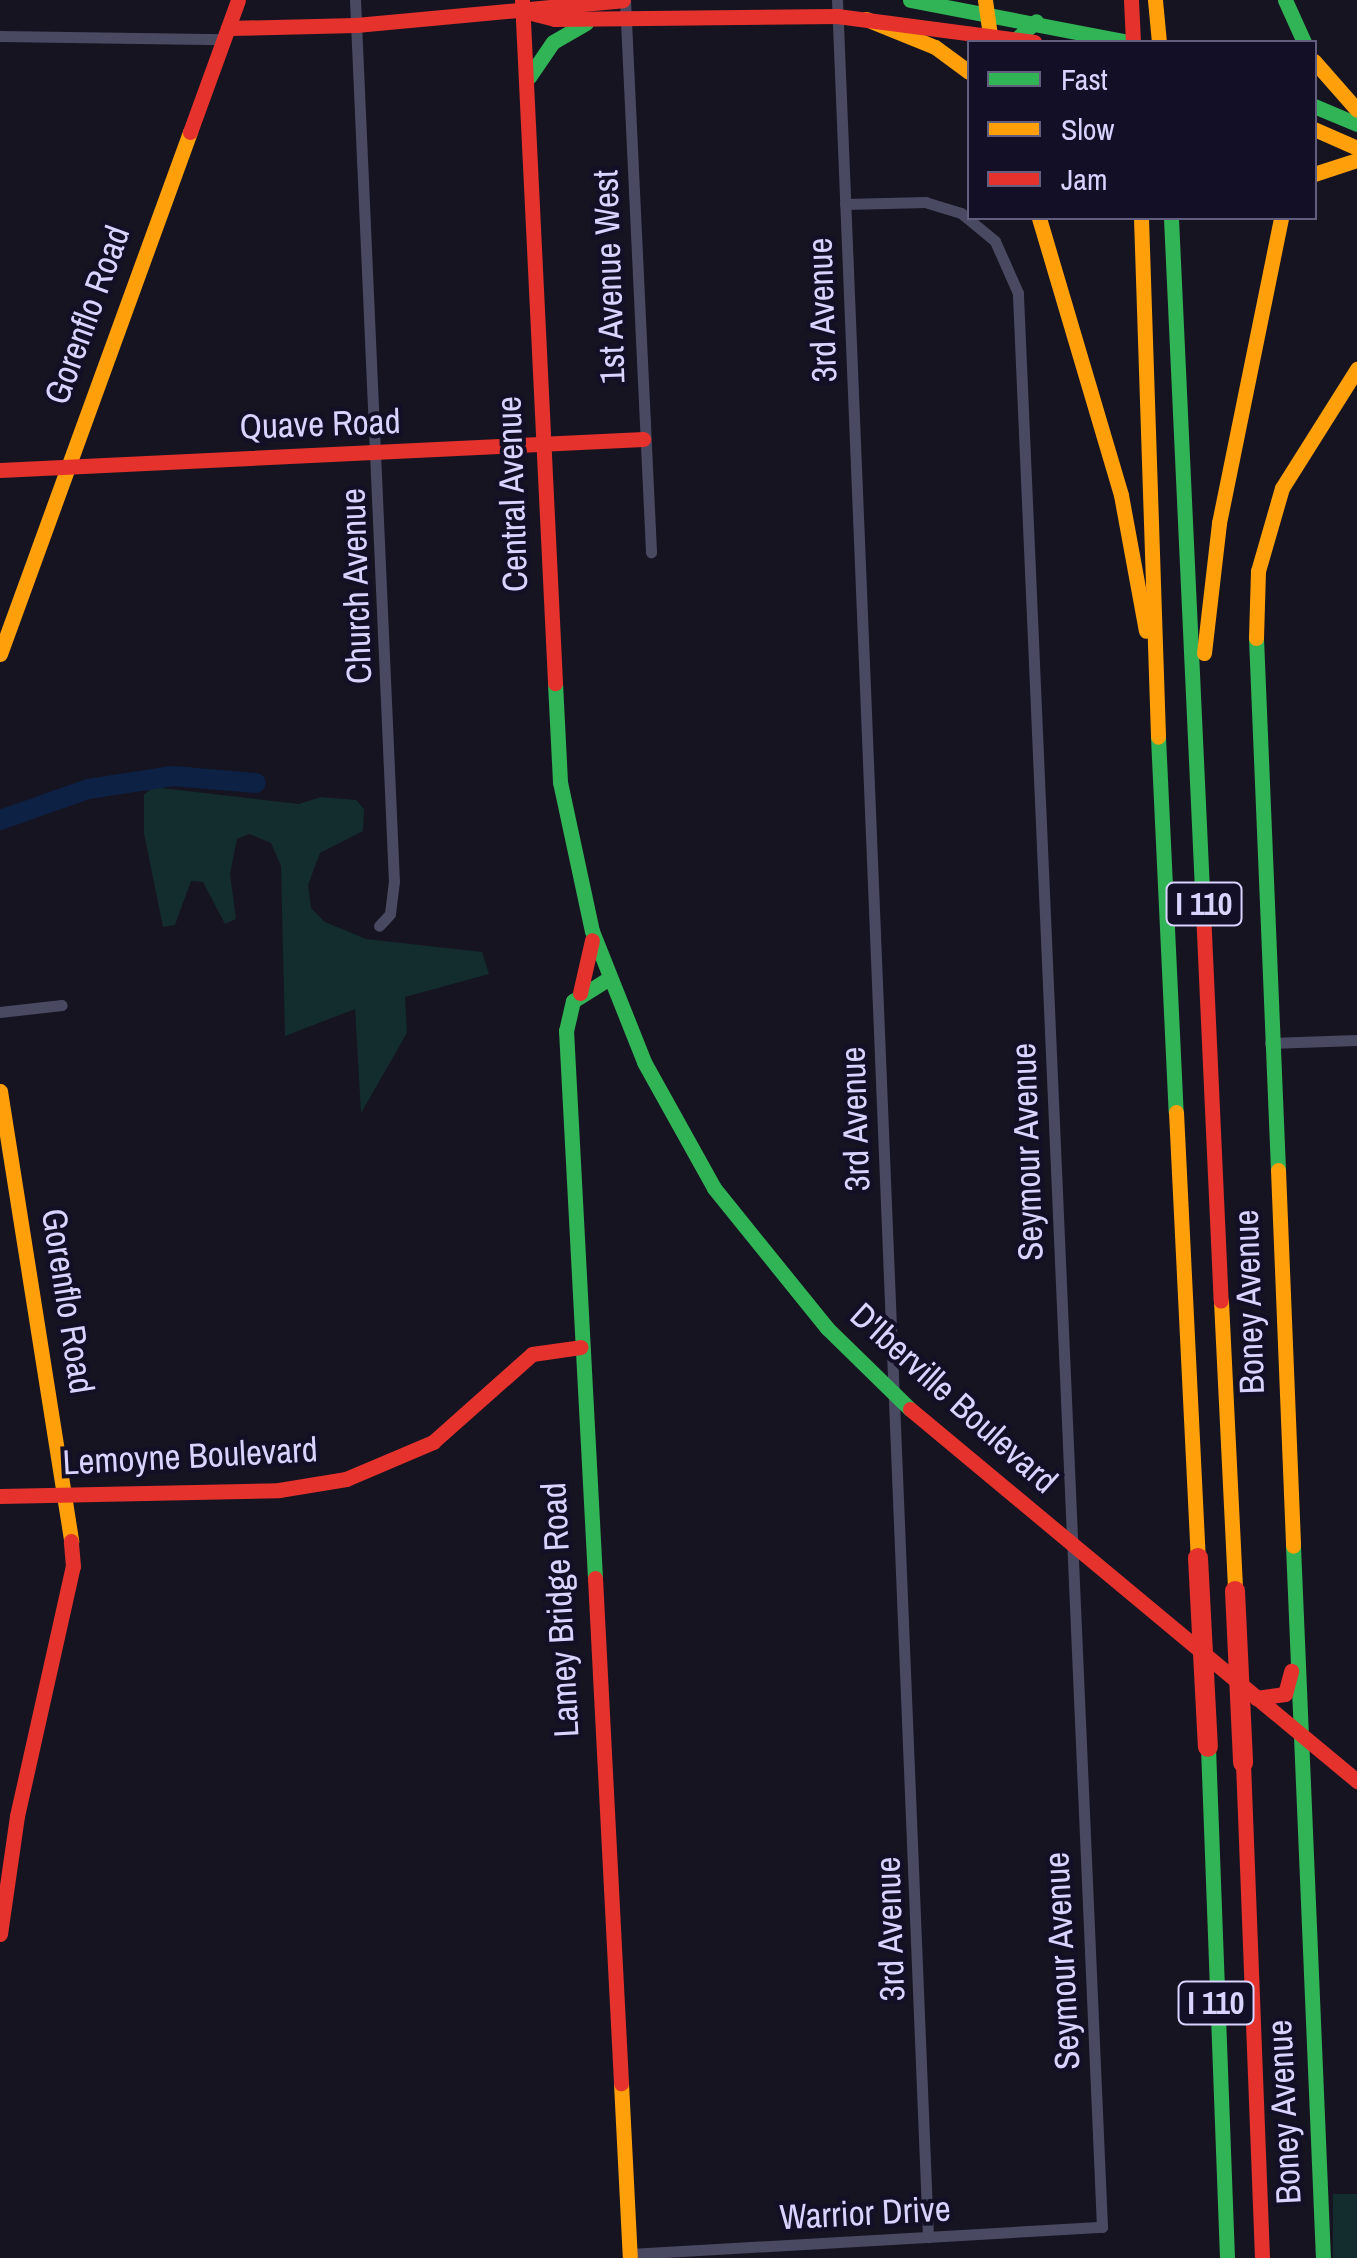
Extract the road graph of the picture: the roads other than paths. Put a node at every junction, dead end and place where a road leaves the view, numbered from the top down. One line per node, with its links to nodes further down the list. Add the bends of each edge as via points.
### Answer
1 (238, 0): 13 (main road, Gorenflo Road)
2 (355, 0): 12 (street, Church Avenue)
3 (910, 0): 8 (main road)
4 (1130, 0): 18 (main road)
5 (1156, 0): 19 (main road)
6 (522, 6): 7 (main road, via 554,19); 12 (main road); 24 (main road, Central Avenue)
7 (614, 6): 9 (main road); 24 (main road, via 568,30); 40 (street, 1st Avenue West)
8 (986, 6): 15 (main road); 16 (main road)
9 (837, 8): 11 (main road); 32 (street, 3rd Avenue)
10 (1288, 8): 20 (main road); 21 (main road)
11 (866, 19): 16 (main road); 23 (main road, via 935,47)
12 (356, 25): 13 (main road); 42 (street, Church Avenue)
13 (226, 34): 14 (street); 43 (main road, Gorenflo Road)
14 (0, 36)
15 (1024, 36): 16 (main road); 17 (main road)
16 (990, 38)
17 (1095, 40)
18 (1131, 40)
19 (1159, 40)
20 (1292, 40)
21 (1303, 40)
22 (1317, 64): 26 (main road)
23 (967, 70)
24 (527, 81): 41 (main road, Central Avenue)
25 (1317, 107): 27 (main road)
26 (1357, 110)
27 (1357, 124)
28 (1317, 130): 29 (main road)
29 (1357, 148)
30 (1357, 160): 31 (main road)
31 (1317, 173)
32 (845, 204): 33 (street, Seymour Avenue, via 926,202); 59 (street, 3rd Avenue)
33 (967, 218)
34 (970, 220): 62 (street, Seymour Avenue, via 995,241 1018,293)
35 (1040, 220): 47 (main road, via 1121,494)
36 (1141, 220): 47 (main road, I 110)
37 (1171, 220): 48 (main road, I 110)
38 (1281, 220): 48 (main road, via 1216,542)
39 (1357, 369): 56 (main road, Boney Avenue, via 1282,488 1256,582)
40 (643, 440): 41 (main road, Quave Road); 45 (street, 1st Avenue West)
41 (542, 447): 42 (main road, Quave Road); 50 (main road, Central Avenue, via 560,782)
42 (378, 454): 43 (main road, Quave Road); 49 (street, Church Avenue, via 394,881 390,914)
43 (66, 466): 44 (main road, Quave Road); 46 (main road, Gorenflo Road)
44 (0, 470)
45 (651, 552)
46 (0, 654)
47 (1156, 702): 72 (main road, I 110, bridge)
48 (1197, 737): 73 (main road, I 110, bridge)
49 (379, 926)
50 (592, 931): 51 (main road, Central Avenue); 52 (main road, Lamey Bridge Road, via 589,976)
51 (608, 979): 52 (main road); 59 (main road, D'Iberville Boulevard, via 670,1115 714,1188 770,1264)
52 (580, 994): 58 (main road, Lamey Bridge Road, via 569,1008 566,1031)
53 (62, 1005): 54 (street)
54 (0, 1012)
55 (1357, 1040): 56 (street)
56 (1270, 1042): 63 (main road, Boney Avenue)
57 (0, 1091): 60 (main road, Gorenflo Road)
58 (581, 1347): 60 (main road, Lemoyne Boulevard, via 520,1361 433,1442 359,1475 279,1490); 71 (main road, Lamey Bridge Road)
59 (894, 1396): 62 (main road, D'Iberville Boulevard); 70 (street, 3rd Avenue)
60 (68, 1494): 61 (main road, Lemoyne Boulevard); 68 (main road, Gorenflo Road, via 73,1566 20,1800)
61 (0, 1496)
62 (1071, 1546): 64 (main road, D'Iberville Boulevard); 69 (street, Seymour Avenue)
63 (1296, 1622): 64 (main road, via 1290,1684 1278,1697); 65 (main road, Boney Avenue)
64 (1256, 1698): 65 (main road, D'Iberville Boulevard)
65 (1301, 1734): 66 (main road, D'Iberville Boulevard); 67 (main road, Boney Avenue)
66 (1349, 1774): 67 (main road, via 1312,1772)
67 (1306, 1826): 74 (main road, Boney Avenue)
68 (0, 1934)
69 (1102, 2227): 70 (street, Warrior Drive)
70 (928, 2237): 71 (street, Warrior Drive)
71 (630, 2256)
72 (1227, 2258)
73 (1262, 2258)
74 (1323, 2258)

